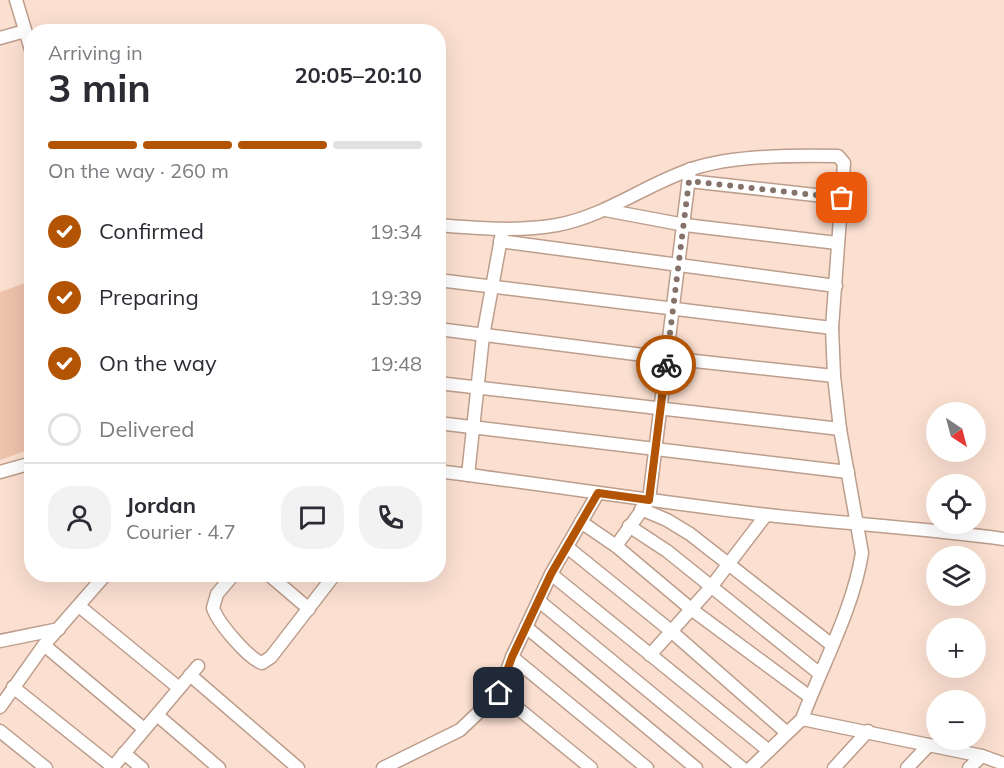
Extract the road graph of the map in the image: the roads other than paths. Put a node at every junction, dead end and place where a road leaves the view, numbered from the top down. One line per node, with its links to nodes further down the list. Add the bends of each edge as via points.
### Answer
1 (16, 0): 2 (street)
2 (24, 28)
3 (24, 31): 4 (street)
4 (0, 38)
5 (690, 175): 6 (street); 6 (street, via 720,160 838,156 844,163); 7 (street); 8 (street)
6 (842, 198): 11 (street)
7 (605, 210): 8 (street); 10 (street, via 558,225)
8 (685, 225): 11 (street); 12 (street)
9 (446, 226): 10 (street)
10 (501, 235): 12 (street); 15 (street)
11 (837, 243): 14 (street)
12 (680, 266): 14 (street); 16 (street)
13 (446, 281): 15 (street)
14 (836, 285): 17 (street)
15 (491, 288): 16 (street); 19 (street)
16 (673, 308): 17 (street); 20 (street)
17 (832, 328): 21 (street)
18 (446, 330): 19 (street)
19 (483, 336): 20 (street); 23 (street)
20 (667, 358): 21 (street); 24 (street)
21 (834, 376): 27 (street)
22 (446, 383): 23 (street)
23 (477, 388): 24 (street); 26 (street)
24 (660, 410): 27 (street); 28 (street)
25 (446, 424): 26 (street)
26 (473, 428): 28 (street); 33 (street)
27 (840, 429): 32 (street)
28 (655, 451): 32 (street); 35 (street)
29 (24, 464): 30 (street)
30 (0, 472)
31 (446, 472): 33 (street)
32 (848, 472): 38 (street)
33 (468, 475): 34 (street)
34 (598, 493): 35 (street); 37 (street)
35 (645, 504): 36 (street); 39 (street); 43 (street)
36 (766, 514): 38 (street); 43 (street)
37 (582, 522): 41 (street); 42 (street)
38 (856, 524): 40 (street, via 910,526); 59 (street, via 862,553)
39 (630, 526): 41 (street); 49 (street)
40 (1004, 539)
41 (616, 546): 53 (street)
42 (567, 547): 44 (street); 56 (street)
43 (728, 565): 49 (street); 59 (street)
44 (551, 574): 50 (street); 60 (street)
45 (99, 582): 51 (street)
46 (227, 582): 52 (street, via 217,594 213,608 220,621 262,663)
47 (277, 582): 52 (street)
48 (329, 582): 52 (street)
49 (711, 587): 53 (street); 62 (street)
50 (539, 601): 54 (street); 90 (street)
51 (79, 606): 55 (street); 64 (street)
52 (309, 609)
53 (691, 609): 56 (street); 66 (street)
54 (526, 627): 61 (street); 89 (street)
55 (59, 629): 57 (street); 58 (street)
56 (671, 632): 60 (street); 73 (street)
57 (0, 641)
58 (44, 645): 63 (street); 70 (street)
59 (832, 645): 62 (street)
60 (650, 655): 77 (street)
61 (512, 657): 65 (street); 88 (street)
62 (820, 675): 66 (street)
63 (14, 687): 67 (street); 81 (street)
64 (179, 688): 68 (street); 85 (street, via 194,671)
65 (499, 693): 86 (street, via 460,730); 87 (street)
66 (810, 698): 69 (street)
67 (0, 707)
68 (157, 716): 70 (street); 84 (street)
69 (802, 719): 72 (street); 73 (street)
70 (144, 729): 78 (street)
71 (0, 731): 82 (street)
72 (868, 731): 74 (street); 92 (street)
73 (786, 732): 77 (street)
74 (926, 744)
75 (926, 748): 93 (street)
76 (953, 750): 79 (street)
77 (769, 751): 91 (street)
78 (124, 753): 81 (street); 83 (street)
79 (982, 756): 80 (street); 94 (street)
80 (1004, 764)
81 (113, 767)
82 (46, 768)
83 (142, 768)
84 (219, 768)
85 (298, 768)
86 (383, 768)
87 (591, 768)
88 (646, 768)
89 (696, 768)
90 (742, 768)
91 (751, 768)
92 (834, 768)
93 (907, 768)
94 (969, 768)

